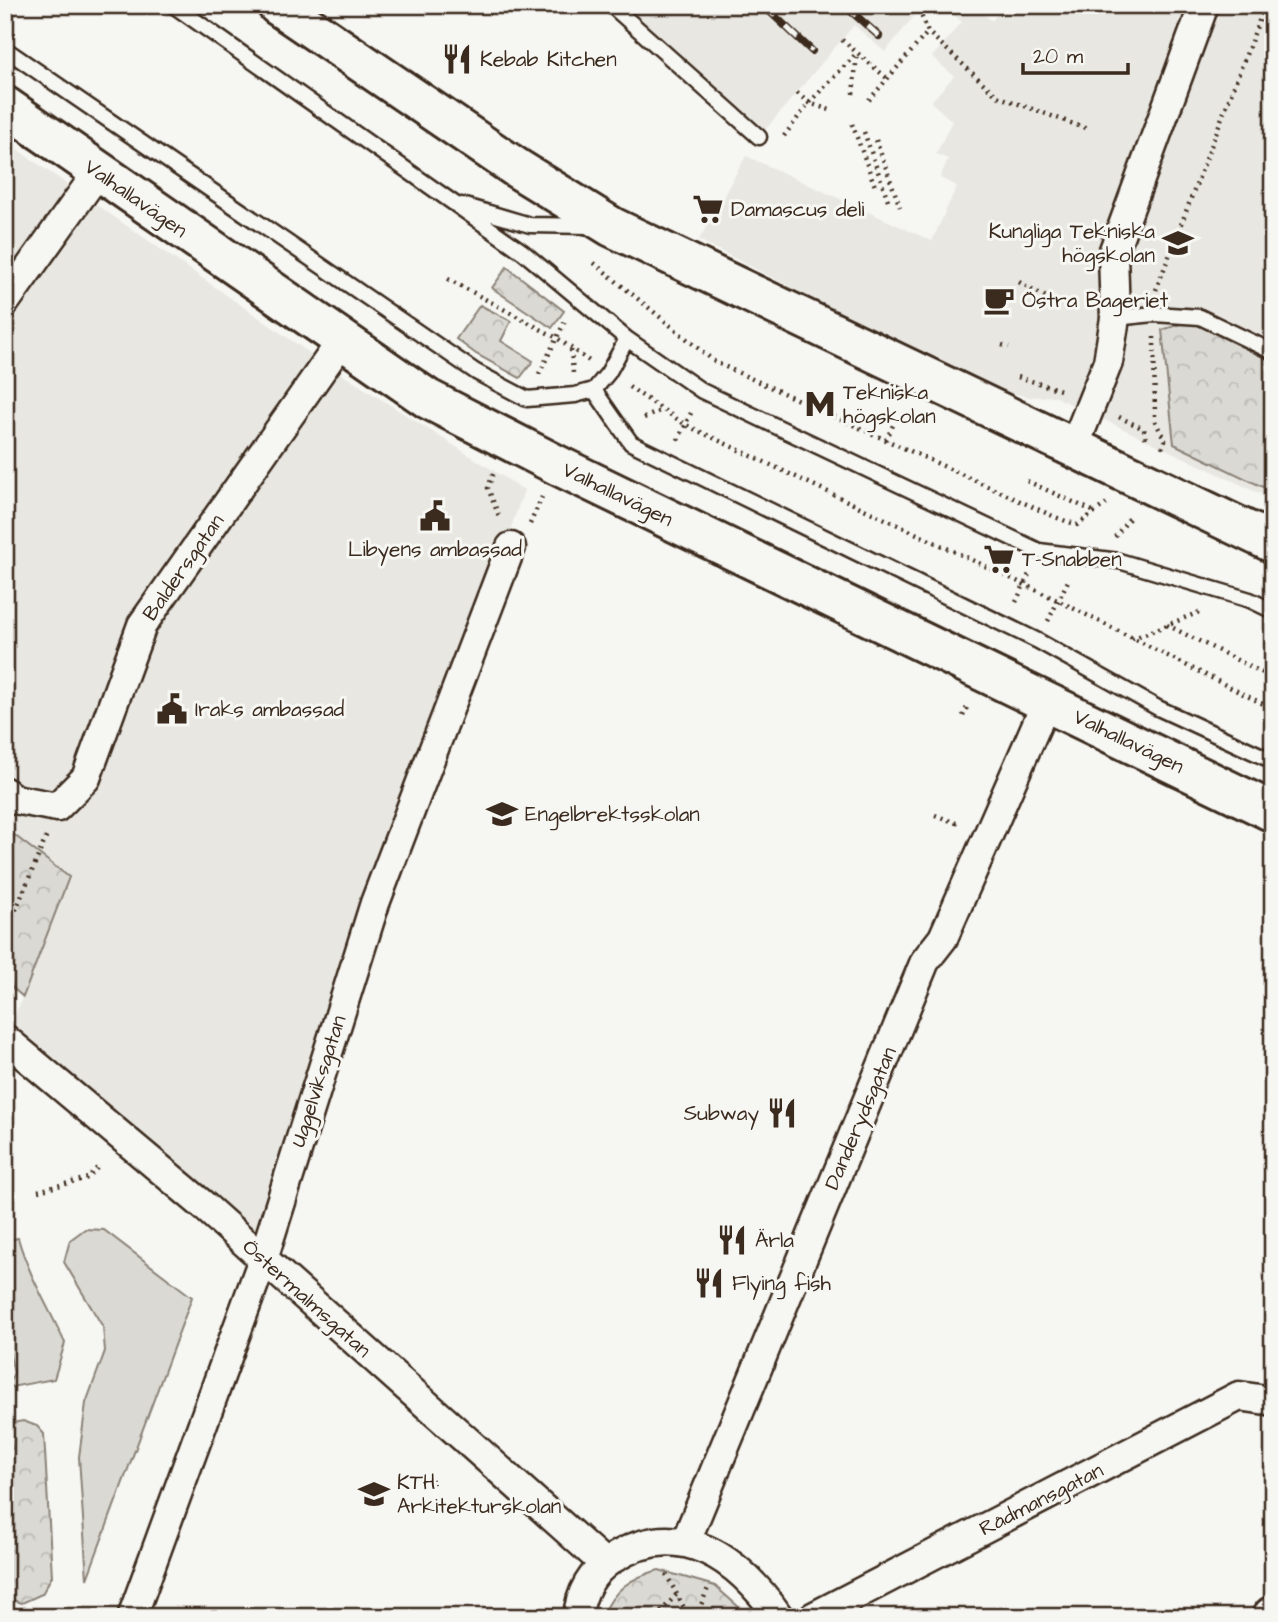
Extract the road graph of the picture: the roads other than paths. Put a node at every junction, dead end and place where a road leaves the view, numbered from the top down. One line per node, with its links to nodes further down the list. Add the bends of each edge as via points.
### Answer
1 (173, 5): 9 (lane)
2 (277, 5): 10 (main road, via 518,169)
3 (611, 5): 7 (lane)
4 (1204, 5): 12 (street, via 1113,253)
5 (5, 49): 16 (lane, via 476,372 527,399)
6 (5, 106): 8 (main road, Valhallavägen)
7 (759, 137)
8 (98, 172): 11 (street); 14 (main road, Valhallavägen)
9 (449, 201): 10 (lane, via 530,225); 13 (lane, via 523,252)
10 (612, 227): 17 (main road)
11 (5, 302)
12 (1115, 318): 15 (lane, via 1154,314 1200,317); 17 (street, via 1101,383)
13 (627, 338): 16 (lane); 20 (lane, via 702,391 1039,551 1119,561)
14 (341, 342): 21 (main road, Valhallavägen, via 428,399 506,439); 23 (street, Baldersgatan, via 142,625 86,778 57,807 14,799)
15 (1273, 352)
16 (594, 390): 22 (lane, via 631,443 1038,641 1158,708)
17 (1074, 447): 18 (main road)
18 (1273, 543)
19 (511, 547): 26 (street, Uggelviksgatan, via 375,903)
20 (1273, 611)
21 (1047, 701): 24 (main road, Valhallavägen); 28 (street, Danderydsgatan, via 943,938 925,961)
22 (1273, 761)
23 (5, 792)
24 (1273, 812)
25 (5, 1039): 26 (street, Östermalmsgatan)
26 (263, 1259): 29 (street, Östermalmsgatan); 30 (street, Uggelviksgatan)
27 (1273, 1401): 33 (street, Rådmansgatan, via 1240,1396)
28 (686, 1541): 29 (street, via 655,1540 629,1547); 32 (street, via 740,1570)
29 (605, 1563): 31 (street, via 590,1579)
30 (132, 1617)
31 (578, 1617)
32 (779, 1617)
33 (813, 1617)

